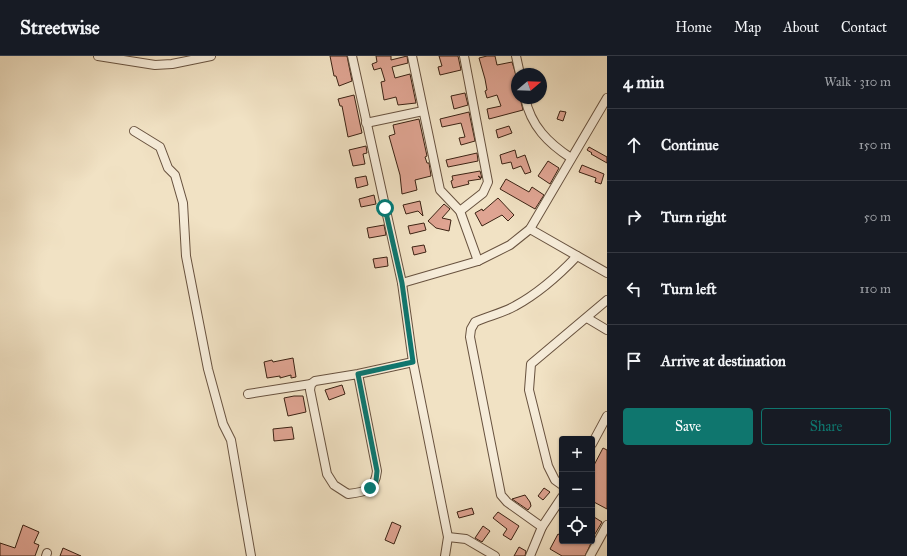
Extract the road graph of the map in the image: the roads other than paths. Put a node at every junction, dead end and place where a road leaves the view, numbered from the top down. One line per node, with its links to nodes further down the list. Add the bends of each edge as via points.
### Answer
1 (98, 56): 7 (street)
2 (211, 56): 8 (street)
3 (352, 56): 13 (street)
4 (412, 56): 12 (street)
5 (464, 56): 16 (street, via 488,182 483,193)
6 (516, 56): 9 (street)
7 (124, 58): 8 (street, via 155,65 172,64)
8 (190, 58)
9 (519, 68)
10 (607, 98): 15 (street)
11 (526, 104): 15 (street, via 537,128 551,145)
12 (423, 111): 13 (street); 16 (street, via 440,190)
13 (366, 123): 21 (street)
14 (134, 131): 36 (street, via 160,147 168,168 175,175 183,203 186,256 208,369 223,424 231,440)
15 (571, 158): 17 (street)
16 (460, 211): 19 (street)
17 (530, 229): 18 (street); 19 (street, via 510,246)
18 (577, 256): 20 (street); 34 (street, via 545,286 514,307 475,322 471,329 470,337 502,495 507,502)
19 (478, 261): 21 (street)
20 (607, 273)
21 (402, 283): 25 (street)
22 (607, 300): 23 (street)
23 (587, 318): 24 (street); 31 (street, via 531,364 529,390 548,466)
24 (607, 330)
25 (413, 362): 26 (street); 35 (street)
26 (358, 374): 27 (street, via 315,381); 27 (street, via 377,471 376,481 363,493 348,494 334,485 328,474 310,390)
27 (311, 384): 28 (street)
28 (248, 394)
29 (607, 416): 30 (street)
30 (595, 438)
31 (559, 483)
32 (559, 502): 34 (street)
33 (607, 525): 40 (street)
34 (542, 527): 39 (street)
35 (448, 537): 37 (street); 38 (street, via 466,539)
36 (251, 556)
37 (445, 556)
38 (495, 556)
39 (530, 556)
40 (590, 556)

